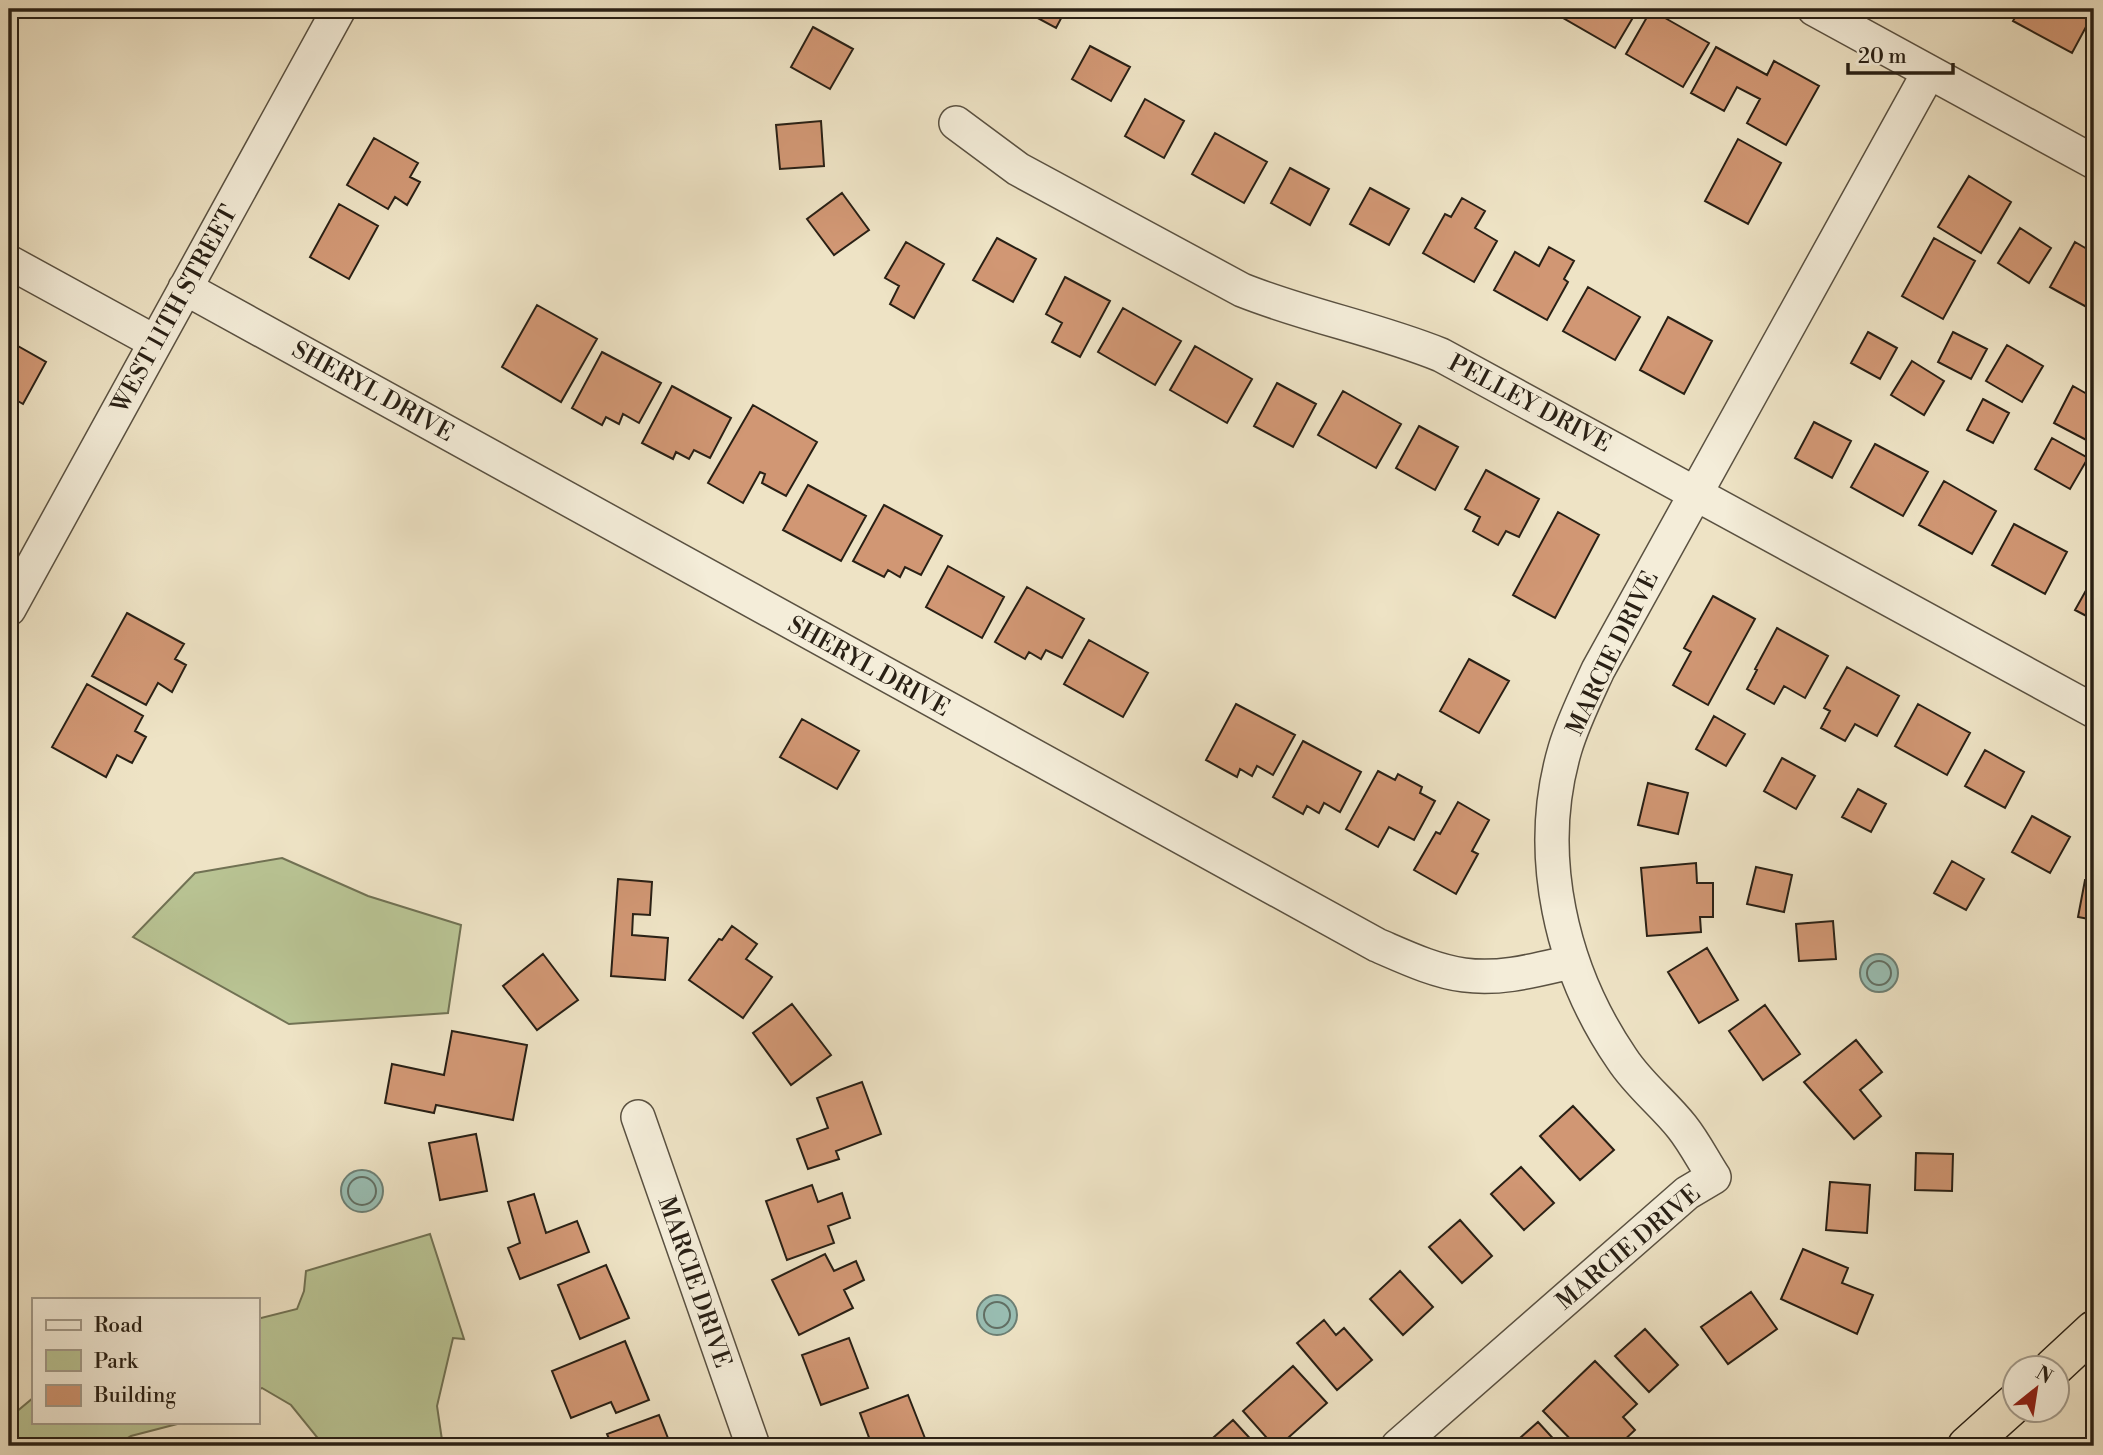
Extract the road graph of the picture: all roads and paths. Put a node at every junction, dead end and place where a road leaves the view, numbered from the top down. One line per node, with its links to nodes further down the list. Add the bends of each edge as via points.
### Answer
1 (339, 9): 7 (street, WEST 11TH STREET)
2 (1814, 9): 3 (street)
3 (1929, 72): 5 (street); 9 (street, MARCIE DRIVE)
4 (956, 123): 9 (street, PELLEY DRIVE, via 1018,169 1242,290 1441,355)
5 (2094, 162)
6 (9, 262): 8 (street)
7 (185, 288): 8 (street, WEST 11TH STREET); 12 (street, SHERYL DRIVE, via 1377,946 1462,975 1504,976)
8 (155, 342): 10 (street, WEST 11TH STREET)
9 (1695, 493): 11 (street, PELLEY DRIVE); 12 (street, MARCIE DRIVE, via 1598,670 1565,749 1552,839 1554,882)
10 (9, 609)
11 (2094, 712)
12 (1571, 962): 18 (street, MARCIE DRIVE, via 1622,1060 1684,1129 1713,1177 1687,1193)
13 (638, 1117): 17 (street, MARCIE DRIVE)
14 (2094, 1330): 15 (highway)
15 (2067, 1354)
16 (2002, 1414): 19 (highway)
17 (753, 1446)
18 (1398, 1446)
19 (1967, 1446)

